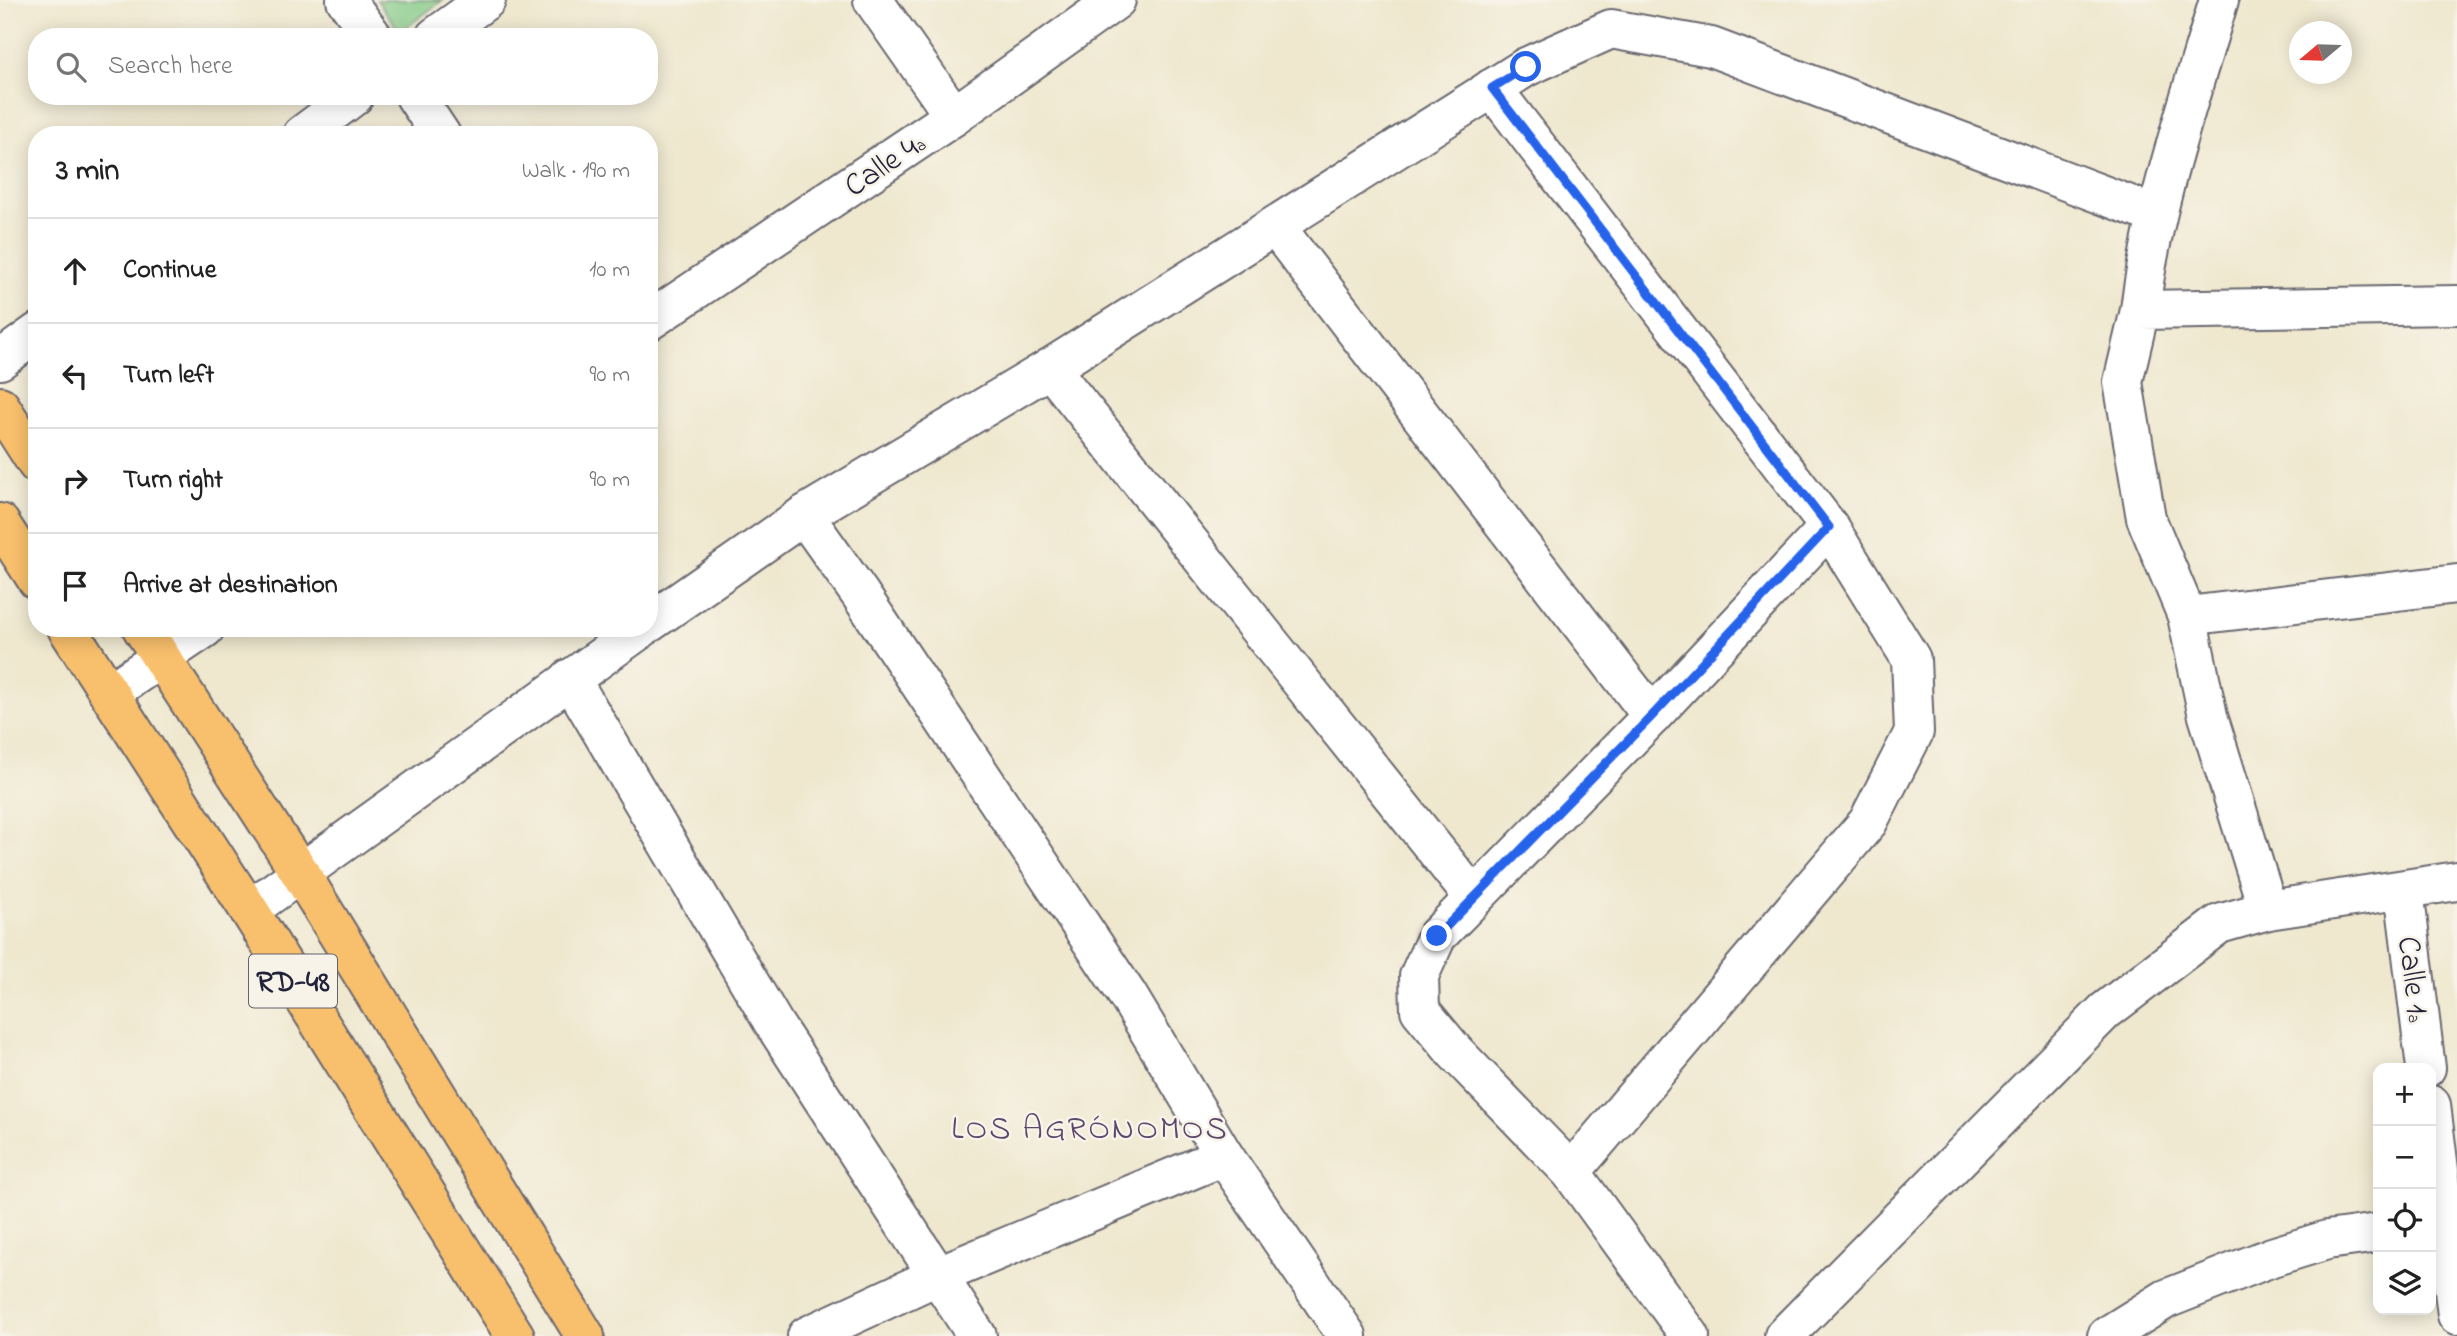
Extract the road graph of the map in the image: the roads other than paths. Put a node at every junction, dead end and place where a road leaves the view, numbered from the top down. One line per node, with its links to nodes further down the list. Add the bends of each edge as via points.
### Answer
1 (346, 0): 6 (street)
2 (486, 0): 7 (street)
3 (873, 0): 11 (street)
4 (1116, 0): 11 (street, Calle 4ª)
5 (2219, 0): 14 (street)
6 (366, 28)
7 (447, 28)
8 (1492, 88): 14 (street, via 1526,67 1611,29 1711,47); 15 (street); 26 (street)
9 (342, 105): 12 (street)
10 (421, 105): 13 (street)
11 (954, 116): 18 (street, Calle 4ª)
12 (314, 126)
13 (435, 126)
14 (2156, 215): 17 (street)
15 (1275, 226): 21 (street); 37 (street)
16 (2457, 305): 17 (street)
17 (2140, 310): 29 (street, via 2123,382 2146,518)
18 (658, 315)
19 (28, 340): 20 (street)
20 (0, 360)
21 (1050, 368): 24 (street); 41 (street)
22 (0, 406): 23 (main road)
23 (28, 450)
24 (804, 515): 30 (street); 46 (street, via 1128,996)
25 (0, 523): 27 (main road)
26 (1829, 527): 37 (street); 47 (street, via 1911,659 1914,732 1868,821)
27 (28, 566)
28 (2457, 584): 29 (street)
29 (2186, 616): 43 (street, via 2208,716)
30 (658, 617)
31 (73, 637): 36 (main road, RD-48)
32 (173, 637): 34 (street)
33 (629, 637): 35 (street)
34 (151, 643): 36 (street); 38 (main road, RD-48)
35 (570, 678): 38 (street); 50 (street, via 774,1024)
36 (109, 693): 42 (main road, RD-48)
37 (1652, 716): 41 (street)
38 (301, 874): 42 (street); 53 (main road, RD-48)
39 (2457, 881): 40 (street)
40 (2404, 890): 43 (street); 44 (street, Calle 1ª)
41 (1474, 898): 47 (street, via 1437,936 1419,976 1420,1010)
42 (249, 910): 52 (main road, RD-48)
43 (2267, 910): 58 (street, via 2219,924 2105,1011)
44 (2425, 1063)
45 (2432, 1126): 48 (street)
46 (1224, 1156): 50 (street); 56 (street)
47 (1571, 1172): 57 (street)
48 (2438, 1226): 51 (street)
49 (2373, 1234): 59 (street, via 2327,1240 2272,1257 2166,1299)
50 (939, 1275): 54 (street); 55 (street)
51 (2457, 1315)
52 (515, 1336)
53 (585, 1336)
54 (807, 1336)
55 (977, 1336)
56 (1347, 1336)
57 (1690, 1336)
58 (1784, 1336)
59 (2107, 1336)

